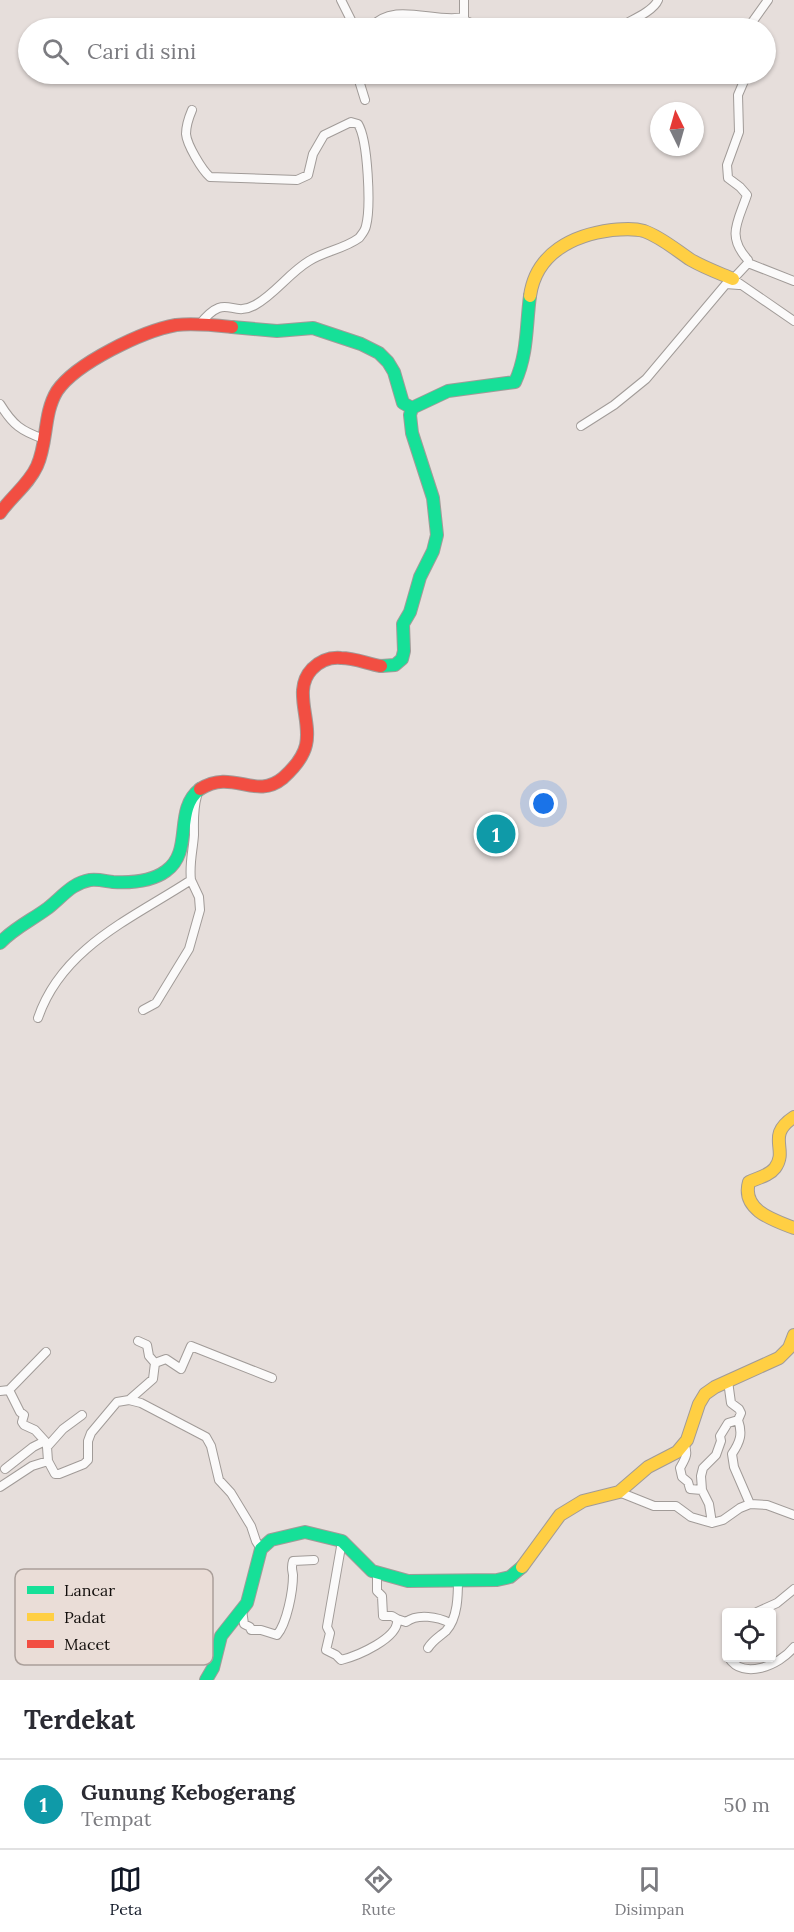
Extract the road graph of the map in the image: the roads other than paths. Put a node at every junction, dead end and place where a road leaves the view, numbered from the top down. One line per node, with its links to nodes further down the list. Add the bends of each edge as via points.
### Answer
1 (341, 0): 5 (street)
2 (464, 0): 8 (street)
3 (658, 0): 9 (street, via 652,9)
4 (768, 0): 10 (street)
5 (349, 18)
6 (381, 18): 7 (street, via 396,14)
7 (464, 18)
8 (464, 18)
9 (633, 18)
10 (755, 18)
11 (360, 84): 13 (street)
12 (743, 84): 15 (street, via 738,95 739,132 726,171 728,178 747,195 734,231)
13 (365, 100)
14 (192, 110): 20 (street, via 186,135 210,177 304,178 321,138 351,122 361,130 367,169 367,222 359,238 308,261 254,306 216,308)
15 (748, 263): 16 (street); 17 (street)
16 (733, 279): 18 (street); 22 (street, via 700,265 647,232 605,231 577,238 552,252 532,282 525,357 515,382 448,391)
17 (794, 281)
18 (756, 293): 19 (street); 23 (street, via 738,284 726,284 646,379)
19 (794, 321)
20 (199, 326): 22 (street, via 278,331 314,328 333,334 383,356 393,369 404,404); 24 (street, via 158,330 80,370 56,393 47,415)
21 (0, 404): 24 (street, via 17,427)
22 (412, 408): 26 (street, via 409,423 433,499 437,534 403,624 402,658 387,668 343,657 318,663 303,687 307,746 294,768 269,786 215,782)
23 (581, 426)
24 (44, 439): 25 (street, via 35,470)
25 (0, 513)
26 (198, 792): 27 (street, via 192,818); 28 (street, via 186,807 180,852 170,868 145,881 94,880 72,886 42,913 11,930)
27 (191, 880): 29 (street, via 200,910 189,949 156,1003); 30 (street, via 110,929 76,957 52,986)
28 (0, 943)
29 (143, 1010)
30 (38, 1018)
31 (794, 1117): 32 (street, via 778,1131 776,1166 749,1182 746,1192 760,1212)
32 (794, 1228)
33 (794, 1335): 38 (street, via 779,1359)
34 (138, 1341): 36 (street, via 147,1345)
35 (46, 1352): 39 (street)
36 (155, 1363): 37 (street, via 166,1359 182,1369 191,1346); 40 (street, via 153,1379)
37 (272, 1378)
38 (728, 1381): 42 (street, via 731,1403 741,1413); 44 (street, via 701,1398)
39 (4, 1390): 43 (street, via 24,1415 24,1425 36,1430)
40 (129, 1400): 45 (street, via 117,1402 90,1433 88,1461 55,1474); 54 (street, via 206,1437 219,1480 231,1493)
41 (82, 1415): 43 (street)
42 (738, 1420): 48 (street, via 728,1423 716,1455 703,1468); 50 (street, via 741,1436 732,1454)
43 (46, 1444): 45 (street); 46 (street, via 33,1447)
44 (684, 1444): 48 (street, via 687,1450 681,1477 690,1489); 49 (street)
45 (48, 1461): 47 (street, via 32,1466)
46 (5, 1469)
47 (0, 1487)
48 (702, 1490): 52 (street)
49 (619, 1492): 52 (street, via 654,1506 676,1506 691,1517); 57 (street, via 583,1501 565,1512 515,1574 497,1580)
50 (750, 1504): 51 (street, via 767,1505); 52 (street)
51 (794, 1515)
52 (712, 1523)
53 (342, 1541): 54 (street, via 297,1532 271,1540); 56 (street); 61 (street, via 326,1650 341,1660 352,1658 385,1640 395,1631)
54 (261, 1549): 60 (street)
55 (314, 1560): 60 (street, via 293,1561 290,1600 277,1635 251,1630 244,1624)
56 (377, 1573): 57 (street, via 413,1582); 61 (street, via 382,1616)
57 (458, 1579): 62 (street, via 457,1608)
58 (794, 1589): 59 (street)
59 (766, 1608)
60 (242, 1609): 67 (street, via 221,1636)
61 (397, 1620): 62 (street, via 438,1617)
62 (450, 1623): 64 (street)
63 (794, 1647): 66 (street, via 762,1672)
64 (428, 1648)
65 (731, 1662): 66 (street)
66 (742, 1677)
67 (206, 1680)

